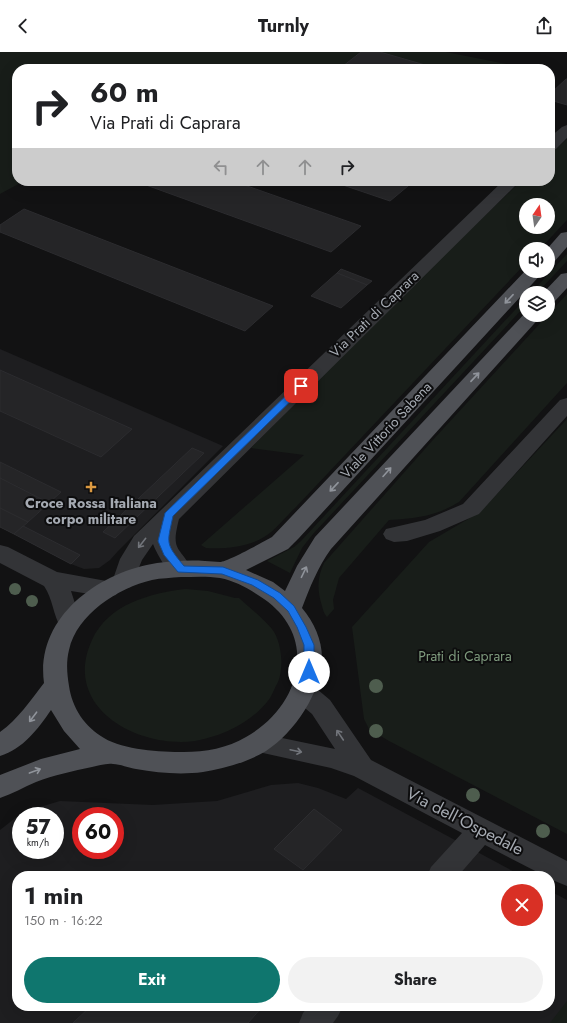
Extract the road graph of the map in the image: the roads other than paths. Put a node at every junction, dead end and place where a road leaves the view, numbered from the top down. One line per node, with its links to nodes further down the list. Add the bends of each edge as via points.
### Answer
1 (567, 130): 2 (street)
2 (555, 141)
3 (507, 186): 11 (street, Via Prati di Caprara)
4 (567, 237): 5 (main road)
5 (555, 250)
6 (528, 278): 15 (main road, Viale Vittorio Sabena, one-way to 15, via 291,533 280,543)
7 (567, 278): 8 (main road)
8 (555, 291)
9 (527, 322): 18 (main road, Viale Vittorio Sabena, one-way to 9, via 300,580 323,543)
10 (567, 404): 12 (street, via 471,509 432,526)
11 (169, 515): 14 (street, via 163,541 168,553); 17 (street, Via Prati di Caprara, one-way to 17, via 142,542)
12 (394, 534)
13 (0, 553): 16 (street)
14 (181, 569): 15 (main road); 17 (main road, via 153,572)
15 (223, 571): 18 (main road, via 255,583)
16 (52, 580): 17 (street); 19 (street, via 59,590)
17 (116, 585): 19 (main road, via 97,595)
18 (291, 608): 21 (main road, via 309,645 309,672)
19 (69, 622): 20 (main road, via 59,640 55,662)
20 (56, 685): 23 (main road, one-way to 23, via 19,732); 24 (main road, via 61,703 82,735 97,747)
21 (302, 690): 22 (main road, via 291,711); 25 (street, Via dell'Ospedale, one-way to 21, via 321,707)
22 (258, 743): 24 (main road, via 238,753 193,762 141,759); 25 (street, Via dell'Ospedale, one-way to 25, via 331,758)
23 (0, 746)
24 (113, 753): 26 (main road, one-way to 24, via 41,768)
25 (362, 768): 27 (street, Via dell'Ospedale)
26 (0, 787)
27 (482, 829): 28 (street); 29 (street, Via dell'Ospedale)
28 (445, 871)
29 (567, 874)
30 (324, 1011): 31 (street)
31 (314, 1023)

